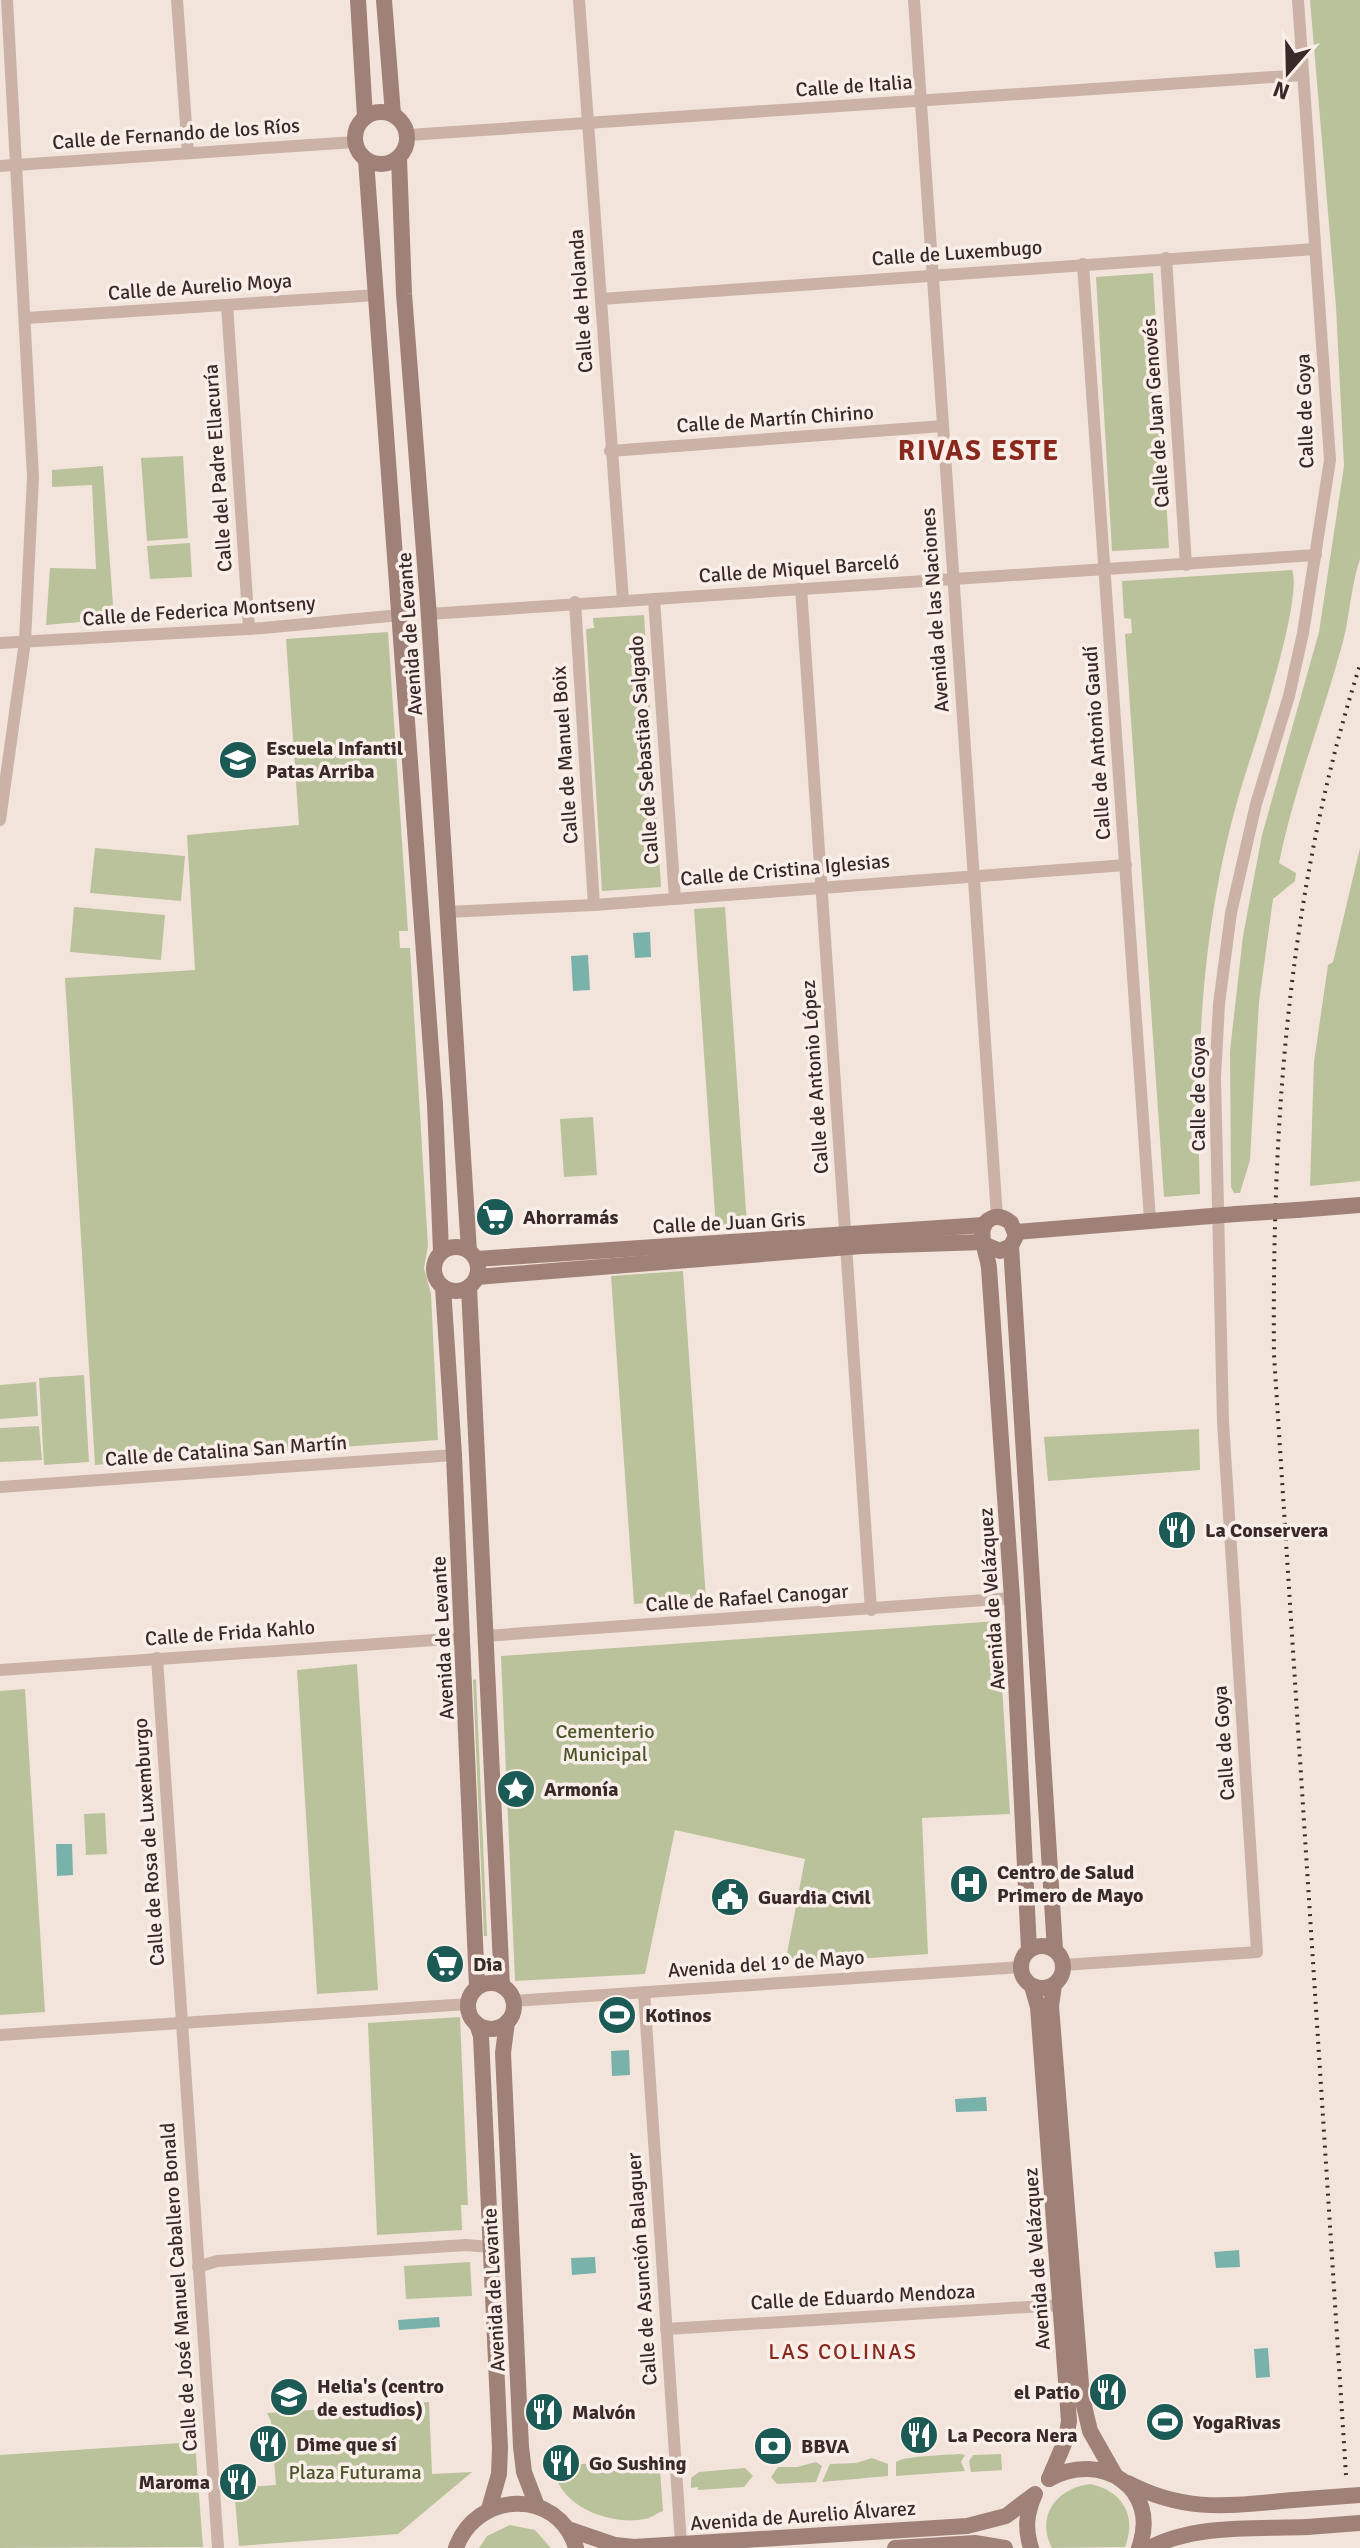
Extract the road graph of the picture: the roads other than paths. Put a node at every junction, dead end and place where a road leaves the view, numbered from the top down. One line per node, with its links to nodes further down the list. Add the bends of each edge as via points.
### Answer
1 (7, 0): 18 (street)
2 (177, 0): 15 (street)
3 (358, 0): 11 (street)
4 (384, 0): 10 (street)
5 (579, 0): 12 (street, Calle de Holanda)
6 (914, 0): 9 (street, Avenida de las Naciones)
7 (1298, 0): 8 (street, Calle de Goya)
8 (1303, 75): 9 (street, Calle de Italia); 20 (street, Calle de Goya)
9 (920, 101): 12 (street, Calle de Italia); 23 (street, Avenida de las Naciones)
10 (393, 114): 11 (street); 13 (street)
11 (365, 117): 14 (street)
12 (591, 125): 13 (street, Calle de Italia); 25 (street, Calle de Holanda)
13 (408, 135): 16 (street)
14 (355, 142): 15 (street, Calle de Fernando de los Ríos); 17 (street)
15 (188, 153): 18 (street, Calle de Fernando de los Ríos)
16 (399, 158): 17 (street, via 383,165); 38 (street, Avenida de Levante)
17 (366, 160): 24 (street, Avenida de Levante)
18 (17, 165): 19 (street, Calle de Fernando de los Ríos); 27 (street)
19 (0, 166)
20 (1315, 249): 21 (street, Calle de Luxembugo); 30 (street, Calle de Goya, via 1330,445)
21 (1166, 258): 22 (street, Calle de Luxembugo); 31 (street, Calle de Juan Genovés)
22 (1083, 264): 23 (street, Calle de Luxembugo); 32 (street, Calle de Antonio Gaudí)
23 (931, 275): 25 (street, Calle de Luxembugo); 28 (street, Avenida de las Naciones)
24 (377, 295): 26 (street, Calle de Aurelio Moya); 39 (street, Avenida de Levante)
25 (601, 299): 29 (street, Calle de Holanda)
26 (227, 305): 27 (street, Calle de Aurelio Moya); 40 (street, Calle del Padre Ellacuría)
27 (26, 318): 41 (street, via 33,477)
28 (943, 426): 29 (street, Calle de Martín Chirino); 33 (street, Avenida de las Naciones)
29 (610, 451): 36 (street, Calle de Holanda)
30 (1316, 555): 31 (street, Calle de Miquel Barceló); 51 (street, Calle de Goya, via 1292,683 1231,913 1215,1078)
31 (1186, 565): 32 (street, Calle de Miquel Barceló)
32 (1105, 569): 33 (street, Calle de Miquel Barceló); 44 (street, Calle de Antonio Gaudí)
33 (953, 578): 34 (street, Calle de Miquel Barceló); 45 (street, Avenida de las Naciones)
34 (801, 588): 35 (street, Calle de Miquel Barceló); 46 (street, Calle de Antonio López)
35 (654, 599): 36 (street, Calle de Miquel Barceló); 47 (street, Calle de Sebastiao Salgado)
36 (623, 600): 37 (street, Calle de Miquel Barceló)
37 (575, 602): 38 (street, Calle de Miquel Barceló); 48 (street, Calle de Manuel Boix)
38 (429, 614): 49 (street, Avenida de Levante)
39 (400, 615): 40 (street, Calle de Federica Montseny); 56 (street, Avenida de Levante)
40 (249, 629): 41 (street, Calle de Federica Montseny)
41 (25, 641): 42 (street, Calle de Federica Montseny); 43 (street)
42 (0, 643)
43 (0, 820)
44 (1126, 865): 45 (street, Calle de Cristina Iglesias); 52 (street, Calle de Antonio Gaudí)
45 (974, 876): 46 (street, Calle de Cristina Iglesias); 53 (street, Avenida de las Naciones)
46 (821, 887): 47 (street, Calle de Cristina Iglesias); 55 (street, Calle de Antonio López)
47 (675, 899): 48 (street, Calle de Cristina Iglesias)
48 (594, 905): 49 (street, Calle de Cristina Iglesias)
49 (447, 912): 57 (street, Avenida de Levante)
50 (1360, 1205): 51 (street, bridge)
51 (1219, 1215): 52 (street); 69 (street, Calle de Goya, via 1223,1422 1257,1952)
52 (1150, 1219): 54 (street)
53 (988, 1233): 54 (street, Calle de Juan Gris, via 1000,1251); 54 (street, via 1007,1219); 55 (street, Calle de Juan Gris); 62 (street, Avenida de Velázquez)
54 (1013, 1239): 69 (street, Avenida de Velázquez)
55 (847, 1241): 57 (street, Calle de Juan Gris); 58 (street, Calle de Juan Gris); 63 (street, Calle de Antonio López)
56 (441, 1251): 57 (street, via 455,1246); 59 (street, via 433,1272)
57 (472, 1255): 58 (street)
58 (473, 1282): 59 (street, via 451,1291); 64 (street, Avenida de Levante)
59 (443, 1287): 60 (street, Avenida de Levante)
60 (454, 1455): 61 (street, Calle de Catalina San Martín); 65 (street, Avenida de Levante)
61 (0, 1487)
62 (1012, 1598): 63 (street, Calle de Rafael Canogar); 68 (street, Avenida de Velázquez)
63 (871, 1610): 64 (street, Calle de Rafael Canogar)
64 (485, 1636): 72 (street, Avenida de Levante)
65 (463, 1638): 66 (street, Calle de Frida Kahlo); 74 (street, Avenida de Levante)
66 (157, 1658): 67 (street, Calle de Frida Kahlo); 79 (street, Calle de Rosa de Luxemburgo)
67 (0, 1670)
68 (1029, 1950): 69 (street, via 1045,1946); 70 (street)
69 (1059, 1958): 71 (street, via 1060,1978)
70 (1021, 1967): 73 (street); 75 (street, Avenida del 1º de Mayo)
71 (1054, 1985): 73 (street); 86 (street, Avenida de Velázquez, via 1051,2006 1082,2397 1090,2431)
72 (502, 1986): 74 (street); 76 (street)
73 (1032, 1986): 84 (street, Avenida de Velázquez, via 1038,2007)
74 (477, 1987): 77 (street)
75 (644, 1992): 76 (street, Avenida del 1º de Mayo); 85 (street, Calle de Asunción Balaguer)
76 (513, 2001): 78 (street)
77 (468, 2004): 79 (street); 80 (street)
78 (507, 2022): 80 (street, via 493,2029); 90 (street, Avenida de Levante, via 503,2053 521,2447)
79 (180, 2023): 81 (street); 83 (street, Calle de José Manuel Caballero Bonald)
80 (477, 2024): 82 (street, Avenida de Levante)
81 (0, 2035)
82 (490, 2247): 83 (street, via 217,2261); 91 (street, Avenida de Levante, via 500,2448)
83 (198, 2267): 96 (street, Calle de José Manuel Caballero Bonald)
84 (1061, 2305): 85 (street, Calle de Eduardo Mendoza); 87 (street, Avenida de Velázquez, via 1069,2421)
85 (666, 2329): 95 (street, Calle de Asunción Balaguer)
86 (1119, 2478): 87 (street, via 1081,2467); 89 (street, bridge, via 1183,2505); 102 (street, Avenida de Velázquez, via 1137,2497 1143,2516)
87 (1049, 2479): 88 (street, Avenida de Aurelio Álvarez)
88 (1035, 2494): 95 (street, Avenida de Aurelio Álvarez, via 1006,2516 967,2526); 101 (street, via 1027,2512)
89 (1360, 2495)
90 (537, 2506): 91 (street, via 504,2503); 93 (street)
91 (489, 2509): 94 (street, via 467,2527)
92 (1360, 2523): 103 (street, bridge, via 1214,2532)
93 (568, 2529): 95 (street, Avenida de Aurelio Álvarez, via 615,2545); 98 (street)
94 (458, 2544): 97 (street)
95 (681, 2544)
96 (218, 2548)
97 (444, 2548)
98 (576, 2548)
99 (895, 2548): 100 (street, Avenida de Aurelio Álvarez, via 968,2543)
100 (1005, 2548)
101 (1031, 2548)
102 (1139, 2548)
103 (1150, 2548)

